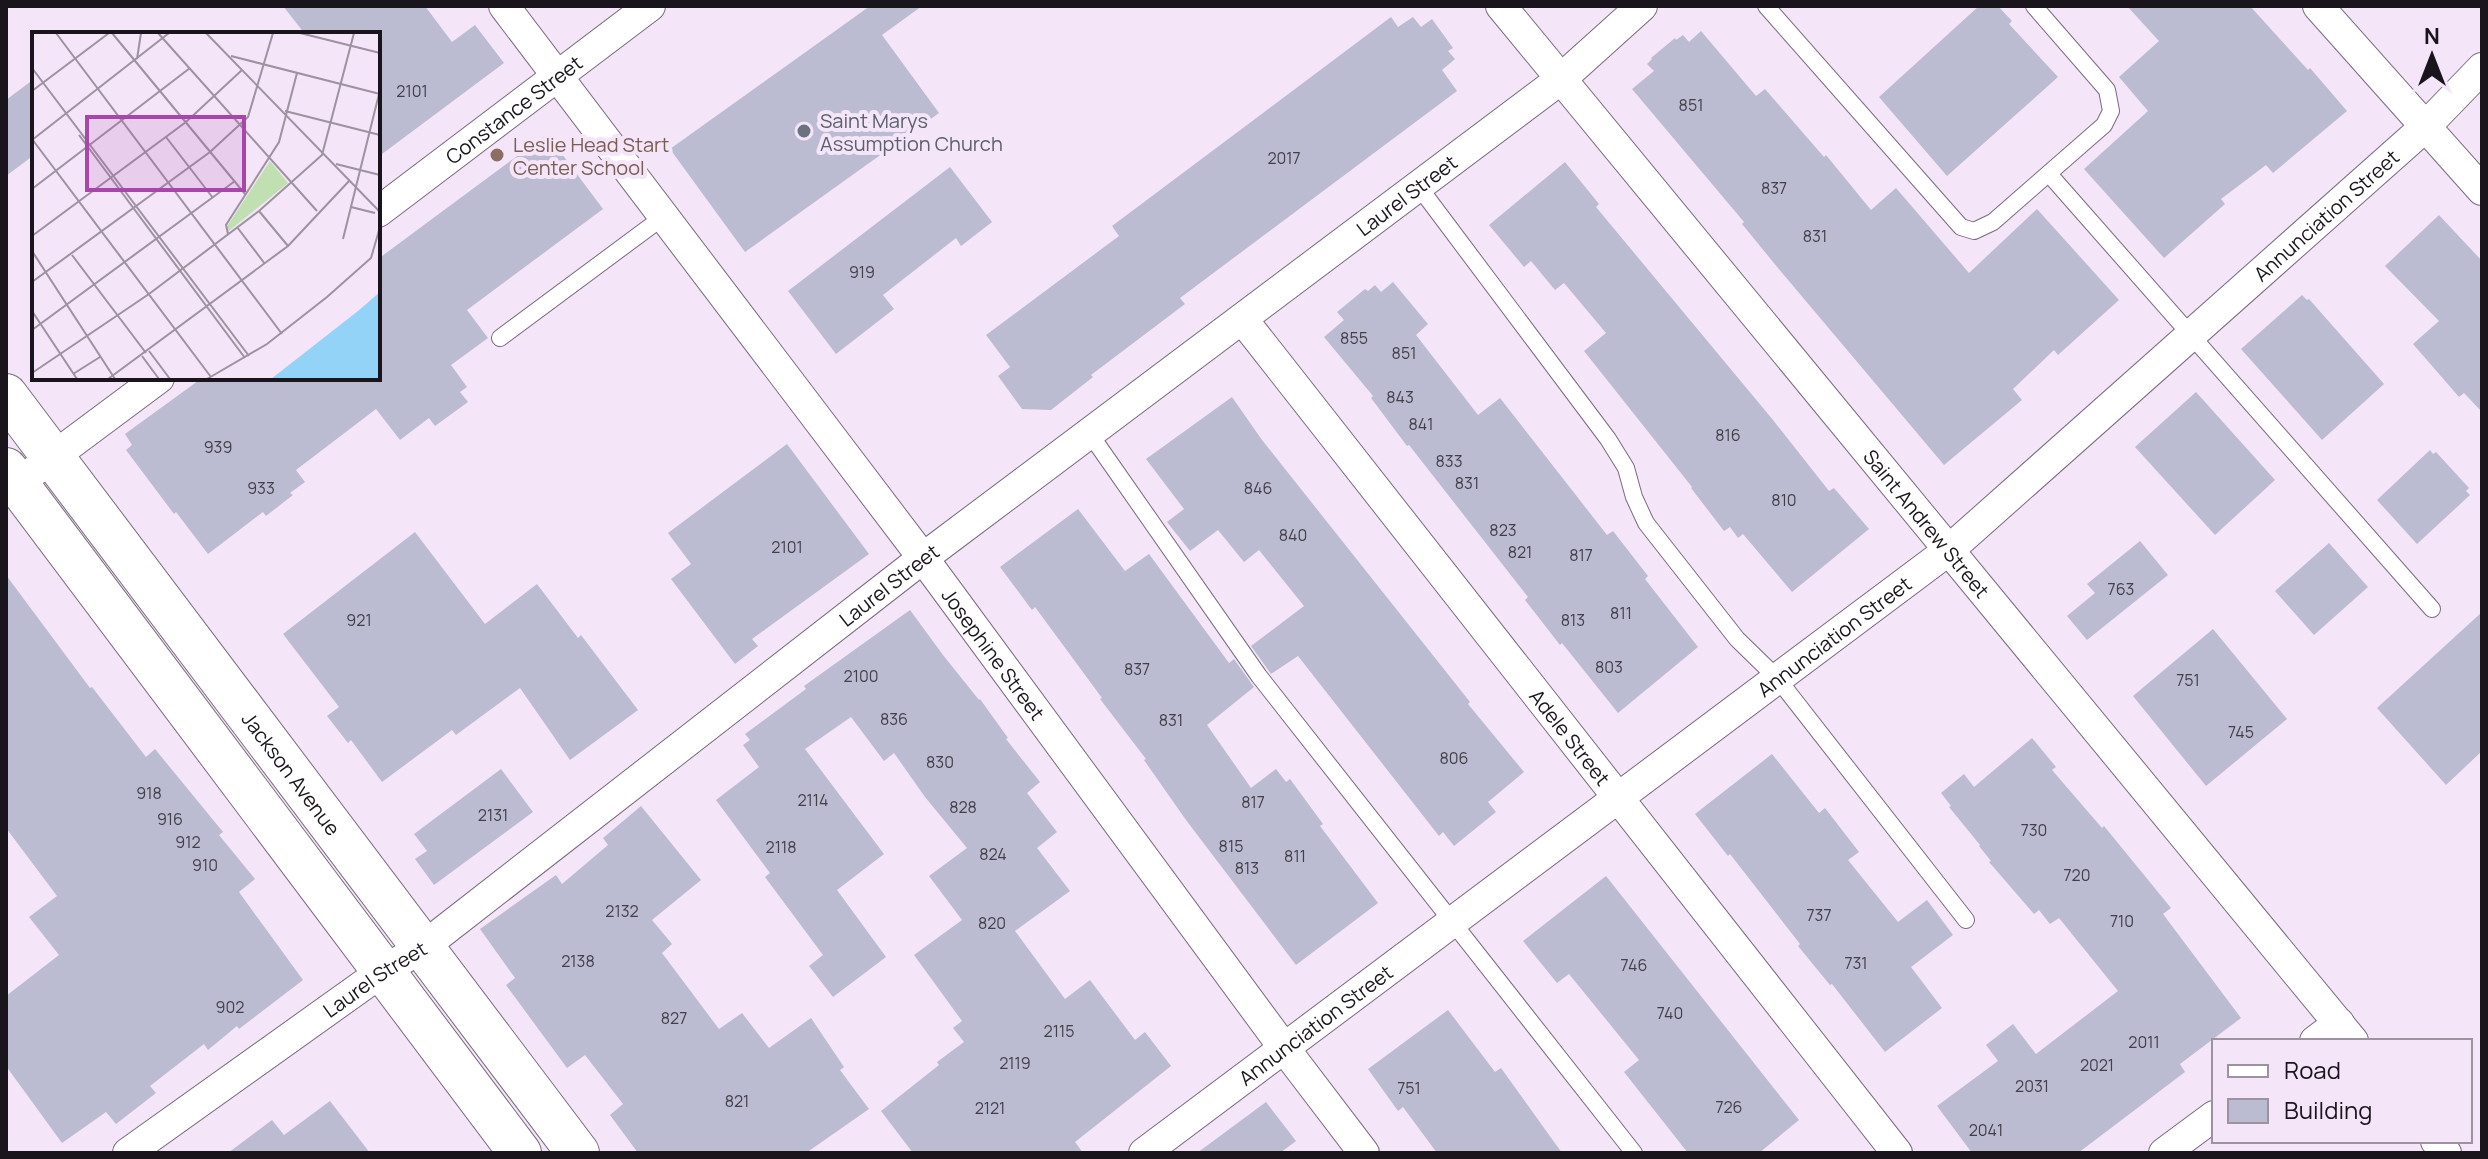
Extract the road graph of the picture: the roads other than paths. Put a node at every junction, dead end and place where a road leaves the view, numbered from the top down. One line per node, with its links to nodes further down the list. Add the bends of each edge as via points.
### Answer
1 (504, 6): 9 (street, Josephine Street)
2 (650, 6): 9 (street, Constance Street)
3 (1501, 6): 10 (street, Saint Andrew Street)
4 (1642, 6): 10 (street, Laurel Street)
5 (1766, 6): 12 (lane, via 1961,227 1974,231 1993,222)
6 (2034, 6): 12 (lane, via 2107,90 2111,111 2104,125)
7 (2318, 6): 11 (street)
8 (2482, 68): 11 (street, Annunciation Street)
9 (556, 77): 15 (street, Constance Street); 16 (street, Josephine Street)
10 (1561, 79): 13 (street, Laurel Street); 25 (street, Saint Andrew Street)
11 (2425, 127): 14 (street); 18 (street, Annunciation Street)
12 (2049, 174): 18 (lane)
13 (1419, 187): 17 (street, Laurel Street); 28 (lane, via 1608,439 1626,468 1646,523 1737,639)
14 (2482, 190)
15 (380, 210)
16 (663, 217): 19 (lane); 26 (street, Josephine Street)
17 (1243, 320): 22 (street, Laurel Street); 29 (street, Adele Street)
18 (2191, 335): 25 (street, Annunciation Street); 27 (lane)
19 (500, 338)
20 (156, 380): 23 (street)
21 (6, 395): 23 (street, Jackson Avenue)
22 (1090, 434): 26 (street, Laurel Street); 31 (lane, via 1259,676)
23 (54, 458): 24 (street); 32 (street, Jackson Avenue)
24 (10, 482): 33 (street)
25 (1949, 550): 28 (street, Annunciation Street); 34 (street, Saint Andrew Street)
26 (923, 558): 32 (street, Laurel Street); 35 (street, Josephine Street)
27 (2432, 609)
28 (1777, 678): 29 (street, Annunciation Street); 30 (lane)
29 (1618, 798): 31 (street, Annunciation Street); 43 (street, Adele Street)
30 (1966, 920)
31 (1454, 921): 35 (street, Annunciation Street); 42 (lane)
32 (423, 947): 33 (street, Laurel Street); 39 (street, Jackson Avenue)
33 (383, 971): 37 (street, Laurel Street); 38 (street)
34 (2335, 1035)
35 (1284, 1048): 40 (street, Annunciation Street); 41 (street, Josephine Street)
36 (2212, 1117): 44 (street)
37 (128, 1153)
38 (520, 1153)
39 (578, 1153)
40 (1144, 1153)
41 (1364, 1153)
42 (1634, 1153)
43 (1897, 1153)
44 (2164, 1153)

